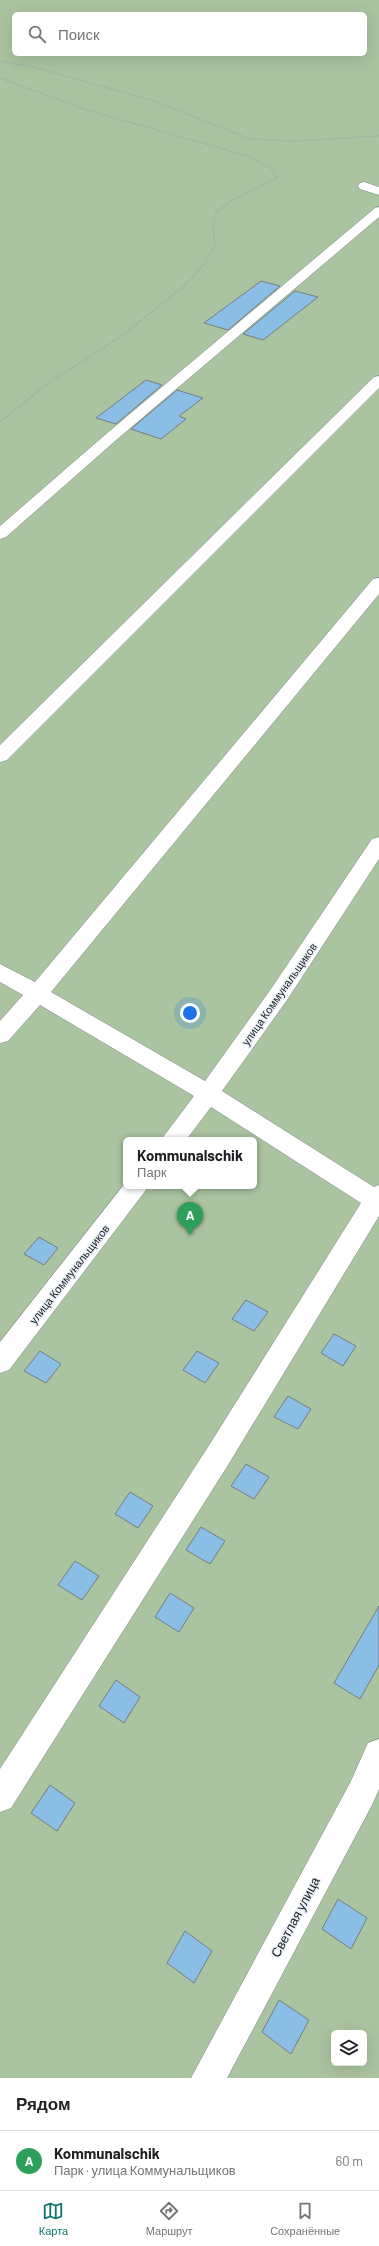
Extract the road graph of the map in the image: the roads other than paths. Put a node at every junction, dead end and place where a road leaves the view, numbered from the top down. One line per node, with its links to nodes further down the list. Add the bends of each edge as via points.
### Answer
1 (364, 186): 2 (street)
2 (379, 191)
3 (379, 211): 5 (street)
4 (379, 380): 7 (street)
5 (0, 534)
6 (379, 583): 10 (street)
7 (0, 756)
8 (379, 844): 12 (street, улица Коммунальщиков, via 283,990)
9 (0, 972): 10 (street)
10 (37, 994): 11 (street); 12 (street)
11 (0, 1035)
12 (209, 1094): 13 (street, улица Коммунальщиков); 15 (street)
13 (175, 1137)
14 (135, 1189): 16 (street, улица Коммунальщиков)
15 (378, 1199): 18 (street, via 218,1456)
16 (0, 1362)
17 (379, 1754): 19 (street, Светлая улица, via 361,1794)
18 (0, 1797)
19 (208, 2078)

